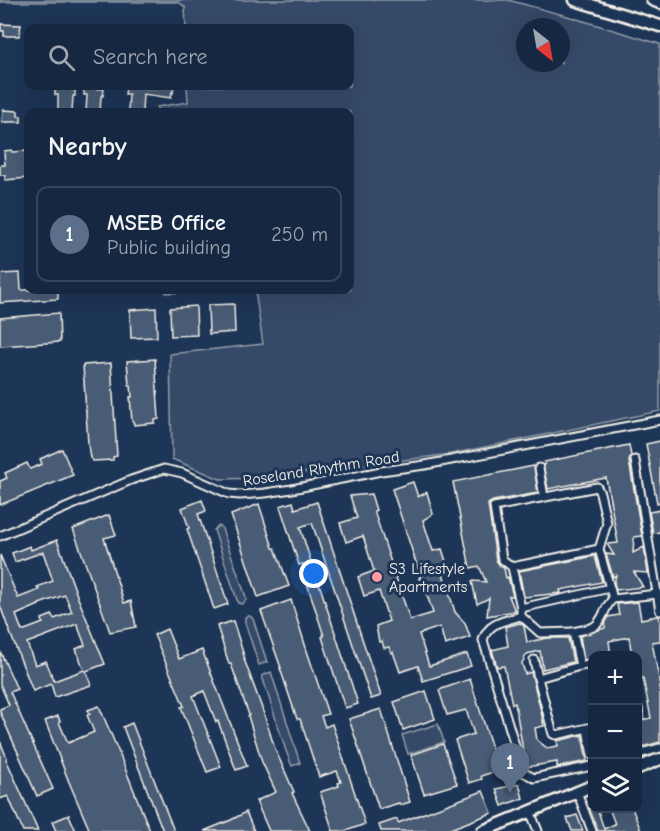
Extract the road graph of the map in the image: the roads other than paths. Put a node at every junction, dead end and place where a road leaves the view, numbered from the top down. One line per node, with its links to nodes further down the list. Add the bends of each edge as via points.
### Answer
1 (575, 0): 4 (street)
2 (652, 0): 3 (street)
3 (660, 3)
4 (660, 26)
5 (660, 420): 9 (street, Roseland Rhythm Road, via 265,493 229,494 165,468)
6 (635, 460): 13 (street)
7 (539, 468): 8 (street)
8 (544, 497): 10 (street, via 597,487 607,523); 11 (street, via 494,507 502,559)
9 (0, 536)
10 (598, 549): 11 (street); 12 (street)
11 (512, 567): 16 (street)
12 (610, 588): 14 (street); 16 (street)
13 (657, 594): 14 (street); 15 (street)
14 (613, 599): 17 (street, via 595,627)
15 (660, 611)
16 (521, 612): 17 (street, via 540,633); 27 (street, via 491,626 483,640 523,772 534,778)
17 (573, 632): 20 (street)
18 (534, 660): 21 (street)
19 (588, 665): 20 (street)
20 (580, 666): 21 (street)
21 (538, 678): 22 (street, via 553,734)
22 (588, 728)
23 (660, 748): 24 (street)
24 (642, 753)
25 (660, 759): 26 (street)
26 (642, 766)
27 (588, 767)
28 (588, 788): 29 (street)
29 (577, 792): 30 (street); 33 (street)
30 (531, 811): 31 (street); 32 (street)
31 (483, 831)
32 (538, 831)
33 (592, 831)

